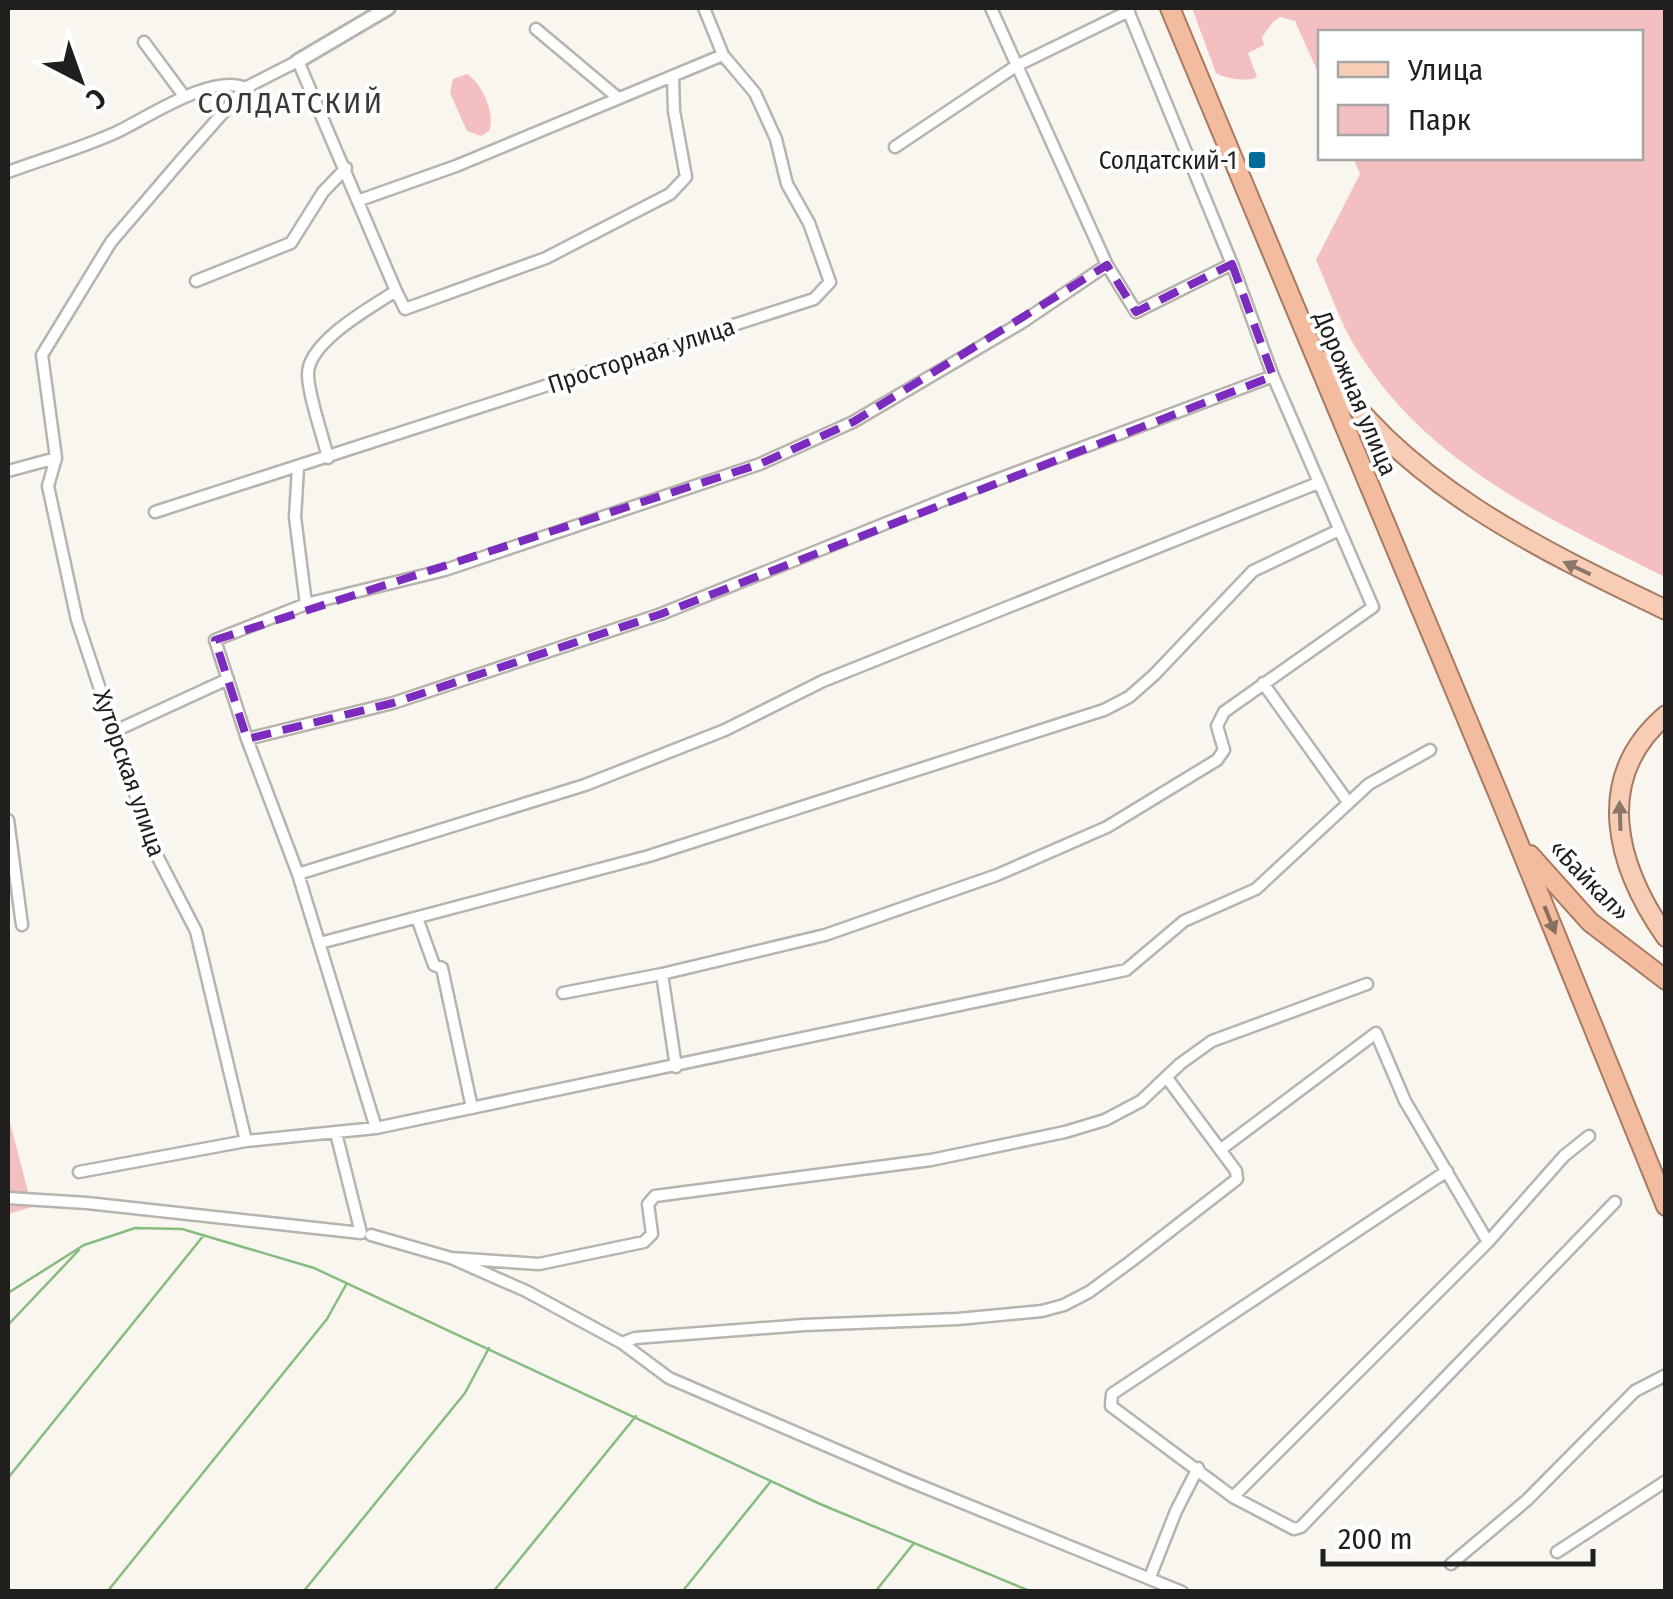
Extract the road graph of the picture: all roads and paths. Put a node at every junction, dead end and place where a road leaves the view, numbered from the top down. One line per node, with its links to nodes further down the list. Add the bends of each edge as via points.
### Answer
1 (388, 8): 9 (street)
2 (704, 8): 8 (street, Просторная улица)
3 (991, 8): 10 (street)
4 (1170, 8): 23 (highway, Дорожная улица)
5 (1128, 9): 10 (street); 19 (street)
6 (536, 29): 14 (street)
7 (144, 42): 13 (street)
8 (723, 55): 11 (street); 26 (street, Просторная улица, via 755,93 809,223 830,282 814,299)
9 (298, 61): 12 (street); 16 (street)
10 (1016, 66): 15 (street); 20 (street)
11 (673, 77): 14 (street); 22 (street, via 686,177 670,194 546,258 405,309)
12 (245, 88): 13 (street, via 236,84); 25 (street, Хуторская улица, via 112,242 42,355)
13 (184, 96): 17 (street, via 115,133)
14 (617, 97): 18 (street)
15 (895, 148)
16 (346, 168): 18 (street); 21 (street, via 291,243)
17 (8, 172)
18 (360, 200): 22 (street)
19 (1232, 264): 20 (street, via 1136,312); 24 (street)
20 (1107, 265): 32 (street, via 852,422 760,464 444,570)
21 (196, 281)
22 (396, 291): 26 (street, via 352,318 313,355 308,374)
23 (1290, 300): 33 (main road, one-way to 23, via 1559,560 1469,504 1407,455 1344,393); 40 (highway, Дорожная улица)
24 (1273, 376): 29 (street); 38 (street, via 661,614 393,703)
25 (56, 458): 28 (street); 37 (street, Хуторская улица, via 48,486 76,620)
26 (328, 458): 27 (street, Просторная улица)
27 (298, 468): 30 (street, Просторная улица); 32 (street, via 295,517)
28 (8, 471)
29 (1318, 482): 31 (street); 43 (street, via 823,681 725,730 586,785)
30 (155, 512)
31 (1339, 530): 35 (street, via 1374,608); 44 (street, via 1253,571 1154,675 1104,710 648,856)
32 (306, 604): 34 (street, via 215,640)
33 (1666, 610)
34 (228, 678): 37 (street); 38 (street)
35 (1263, 684): 41 (street); 48 (street, via 1219,719 1222,755 1107,828 825,935)
36 (1666, 714): 46 (main road, one-way to 36, via 1635,887 1618,810 1628,763)
37 (115, 731): 58 (street, Хуторская улица, via 153,848 196,931)
38 (248, 740): 43 (street)
39 (1430, 750): 41 (street)
40 (1500, 798): 49 (highway, «Байкал», via 1535,862 1570,902); 64 (highway, one-way to 64)
41 (1348, 802): 52 (street, via 1256,889 1184,921 1126,970)
42 (8, 820): 45 (street)
43 (298, 874): 47 (street)
44 (417, 918): 47 (street); 54 (street, via 434,965 442,968)
45 (22, 926)
46 (1666, 938)
47 (320, 944): 55 (street)
48 (662, 974): 51 (street); 52 (street)
49 (1666, 980)
50 (1366, 984): 53 (street, via 1212,1041)
51 (564, 993)
52 (676, 1066): 54 (street)
53 (1167, 1078): 59 (street); 67 (street, via 1141,1102 1066,1132 931,1160 655,1196 648,1204 652,1234 644,1242 539,1264)
54 (472, 1108): 55 (street)
55 (376, 1128): 56 (street)
56 (336, 1133): 58 (street); 62 (street, via 361,1233)
57 (1589, 1136): 66 (street)
58 (246, 1142): 61 (street)
59 (1220, 1150): 60 (street, via 1376,1033); 68 (street, via 1237,1180 1064,1305)
60 (1446, 1171): 66 (street); 70 (street, via 1112,1394 1111,1406)
61 (79, 1172)
62 (8, 1198)
63 (1616, 1202): 72 (street, via 1301,1527)
64 (1666, 1206)
65 (371, 1234): 67 (street)
66 (1488, 1242): 72 (street)
67 (452, 1258): 68 (street)
68 (622, 1343): 75 (street, via 669,1378)
69 (1666, 1375): 74 (street, via 1635,1391 1527,1500)
70 (1198, 1468): 72 (street); 75 (street)
71 (1666, 1480): 73 (street)
72 (1233, 1497)
73 (1556, 1552)
74 (1451, 1564)
75 (1150, 1577): 76 (street)
76 (1182, 1592)

